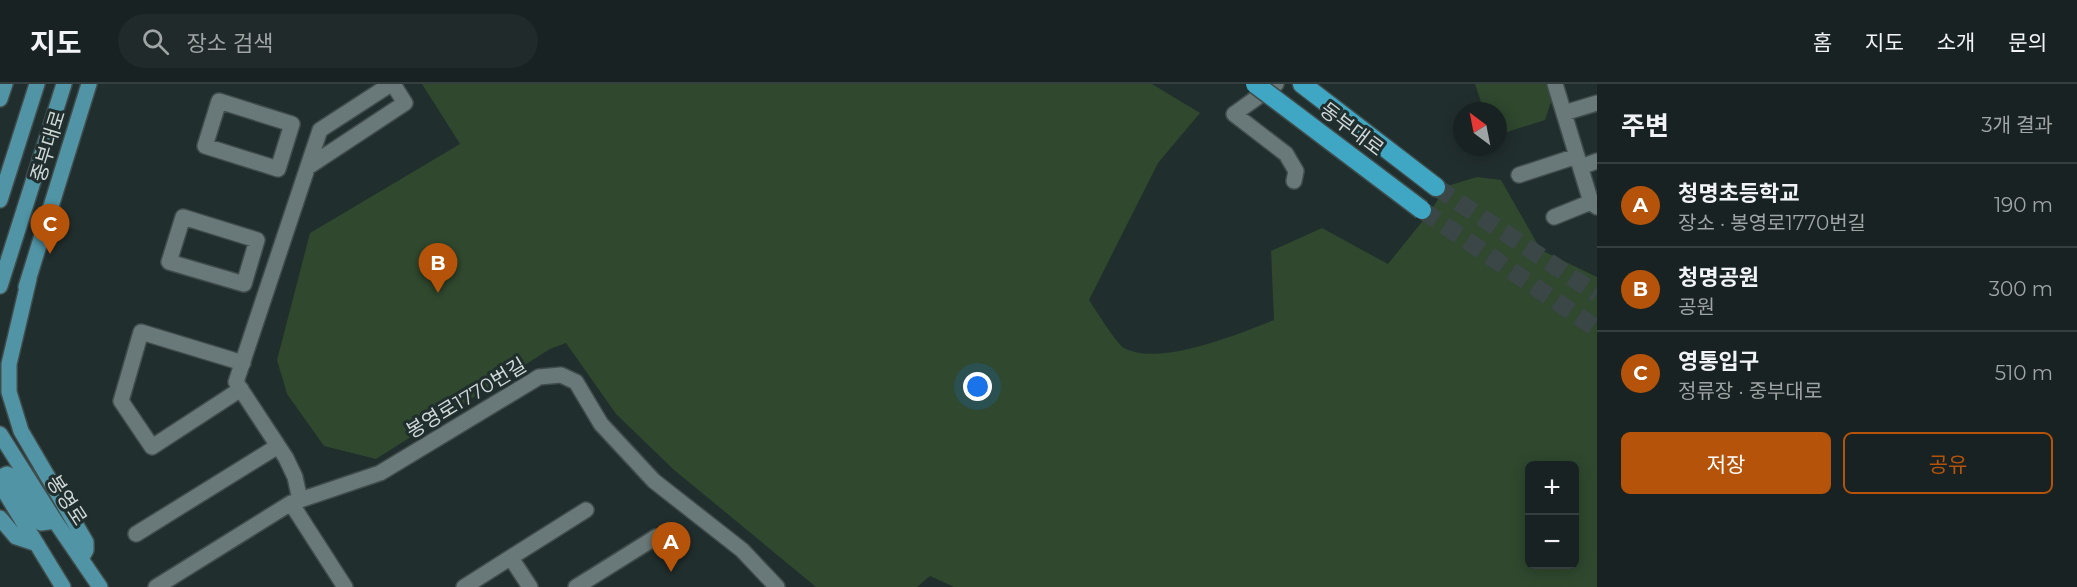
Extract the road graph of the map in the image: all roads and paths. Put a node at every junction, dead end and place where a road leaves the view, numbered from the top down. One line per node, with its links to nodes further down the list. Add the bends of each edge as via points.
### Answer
1 (5, 84): 10 (main road)
2 (37, 84): 20 (main road)
3 (64, 84): 27 (main road)
4 (89, 84): 26 (main road, 중부대로)
5 (392, 84): 14 (street, via 320,130); 14 (street, via 405,103)
6 (1255, 84): 22 (highway, 동부대로, bridge)
7 (1276, 84): 18 (street, via 1234,114 1286,154 1296,171)
8 (1302, 84): 19 (highway, 동부대로)
9 (1555, 84): 12 (street)
10 (0, 99)
11 (1597, 103): 12 (street)
12 (1564, 113): 15 (street)
13 (285, 146): 13 (street, via 292,124 219,101 205,146 278,169); 14 (street)
14 (310, 161): 25 (street)
15 (1579, 161): 16 (street); 17 (street); 21 (street)
16 (1597, 161)
17 (1519, 175)
18 (1294, 181)
19 (1436, 187)
20 (0, 200)
21 (1594, 205): 23 (street)
22 (1422, 210)
23 (1554, 217)
24 (251, 260): 24 (street, via 244,284 170,262 183,217 257,240); 25 (street)
25 (274, 268): 29 (street)
26 (29, 279): 28 (main road, 중부대로); 42 (main road, via 9,364 9,392 21,431 86,542)
27 (0, 286)
28 (0, 357)
29 (243, 363): 30 (street, via 236,382); 30 (street, via 141,332 121,401 152,447)
30 (241, 389): 32 (street)
31 (0, 434): 37 (main road, 봉영로)
32 (278, 446): 34 (street, via 295,477); 38 (street)
33 (0, 483): 37 (main road, via 7,474 11,476 37,519); 40 (main road)
34 (296, 502): 45 (street, 봉영로1770번길); 46 (street); 50 (street, 봉영로1770번길, via 380,473 539,377 561,375 576,382 601,424 654,481 742,550)
35 (586, 510): 41 (street)
36 (0, 518): 40 (main road, via 16,537)
37 (55, 521): 42 (main road, 봉영로)
38 (136, 534)
39 (656, 537): 49 (street)
40 (37, 544): 43 (main road)
41 (511, 558): 47 (street); 48 (street)
42 (81, 559): 44 (main road, 봉영로)
43 (63, 587)
44 (100, 587)
45 (156, 587)
46 (345, 587)
47 (465, 587)
48 (530, 587)
49 (576, 587)
50 (777, 587)

